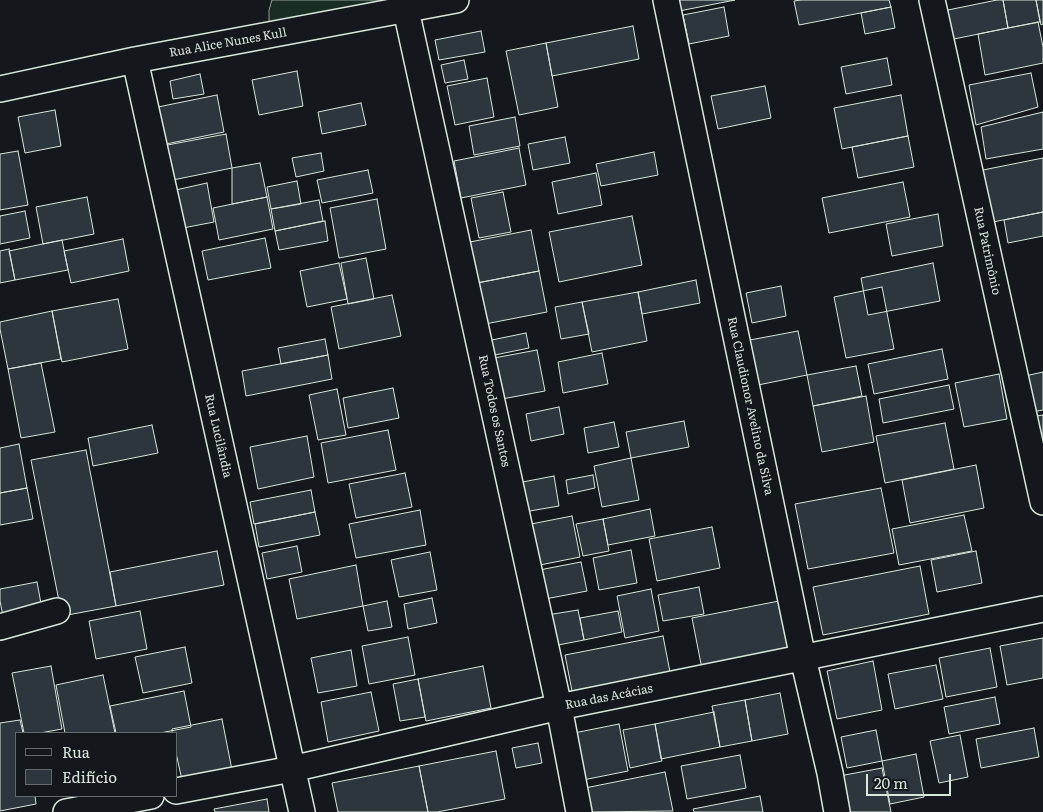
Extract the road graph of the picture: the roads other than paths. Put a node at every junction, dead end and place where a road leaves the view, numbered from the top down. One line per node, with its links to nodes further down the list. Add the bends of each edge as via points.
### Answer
1 (456, 0): 4 (street, Rua Alice Nunes Kull)
2 (666, 0): 11 (street, Rua Claudionor Avelino da Silva)
3 (932, 0): 7 (street, Rua Patrimônio)
4 (406, 10): 5 (street, Rua Alice Nunes Kull); 12 (street, Rua Todos os Santos)
5 (135, 60): 6 (street, Rua Alice Nunes Kull); 13 (street, Rua Lucilândia)
6 (0, 89)
7 (1043, 502)
8 (1043, 610): 11 (street, Rua das Acácias)
9 (57, 611): 10 (street)
10 (0, 627)
11 (803, 658): 12 (street, Rua das Acácias); 19 (street, Rua Claudionor Avelino da Silva)
12 (559, 707): 13 (street, Rua das Acácias); 18 (street, Rua Todos os Santos)
13 (292, 769): 14 (street, Rua das Acácias); 17 (street, Rua Lucilândia)
14 (178, 791)
15 (146, 797): 16 (street)
16 (66, 812)
17 (302, 812)
18 (579, 812)
19 (838, 812)

